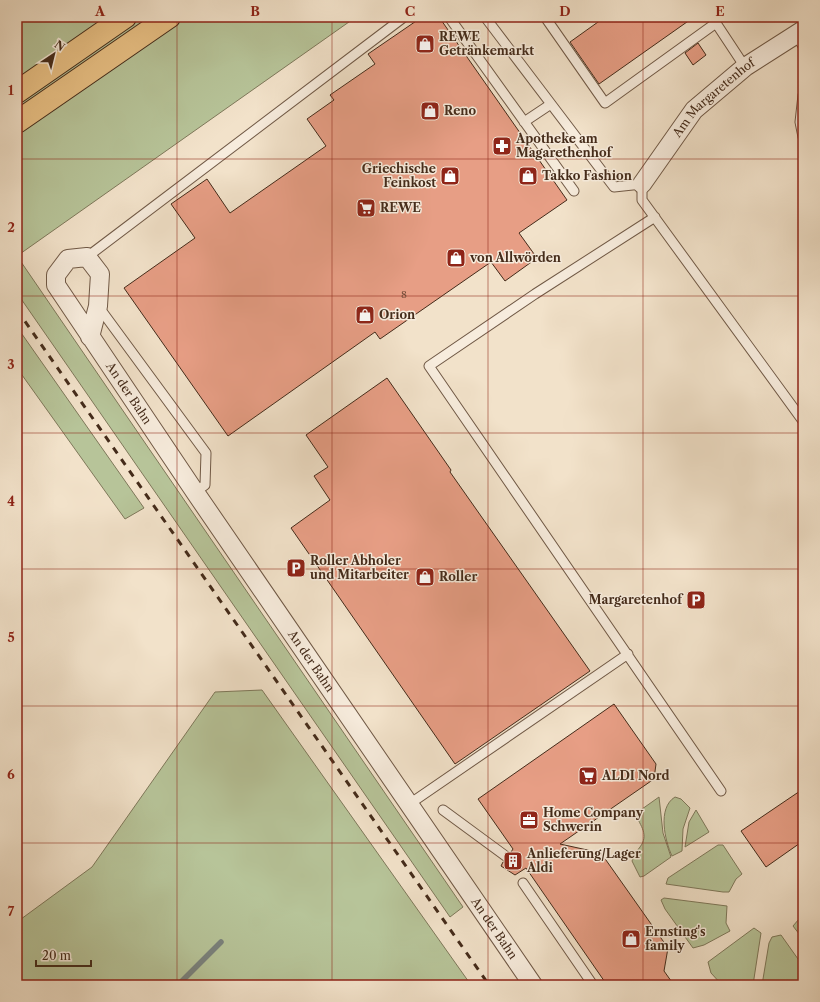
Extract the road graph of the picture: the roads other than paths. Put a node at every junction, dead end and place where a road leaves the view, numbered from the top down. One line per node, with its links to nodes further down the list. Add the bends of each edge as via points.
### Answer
1 (125, 17): 10 (highway)
2 (169, 17): 13 (highway)
3 (404, 17): 19 (lane)
4 (448, 17): 14 (lane)
5 (485, 17): 12 (lane)
6 (545, 17): 7 (lane, via 605,103)
7 (714, 20): 9 (lane)
8 (800, 37): 9 (street, Am Margaretenhof)
9 (745, 67): 16 (street, Am Margaretenhof, via 694,110)
10 (17, 92)
11 (803, 95): 15 (lane, via 800,122)
12 (551, 104): 14 (lane); 16 (lane, via 614,187)
13 (17, 122)
14 (524, 122): 17 (lane)
15 (803, 137)
16 (642, 184): 18 (lane, via 642,200)
17 (574, 191)
18 (654, 217): 22 (lane); 24 (lane, via 429,366)
19 (87, 257): 20 (street, via 100,274); 21 (street, An der Bahn, via 68,259 56,275 56,285)
20 (98, 306): 21 (street); 23 (lane, via 206,453 205,485)
21 (90, 337): 23 (street, An der Bahn)
22 (803, 421)
23 (195, 492): 26 (street, An der Bahn)
24 (628, 654): 25 (lane); 26 (lane)
25 (721, 791)
26 (408, 805): 30 (street, An der Bahn)
27 (443, 810): 28 (lane)
28 (507, 857)
29 (523, 883): 31 (lane)
30 (533, 985)
31 (592, 985)

